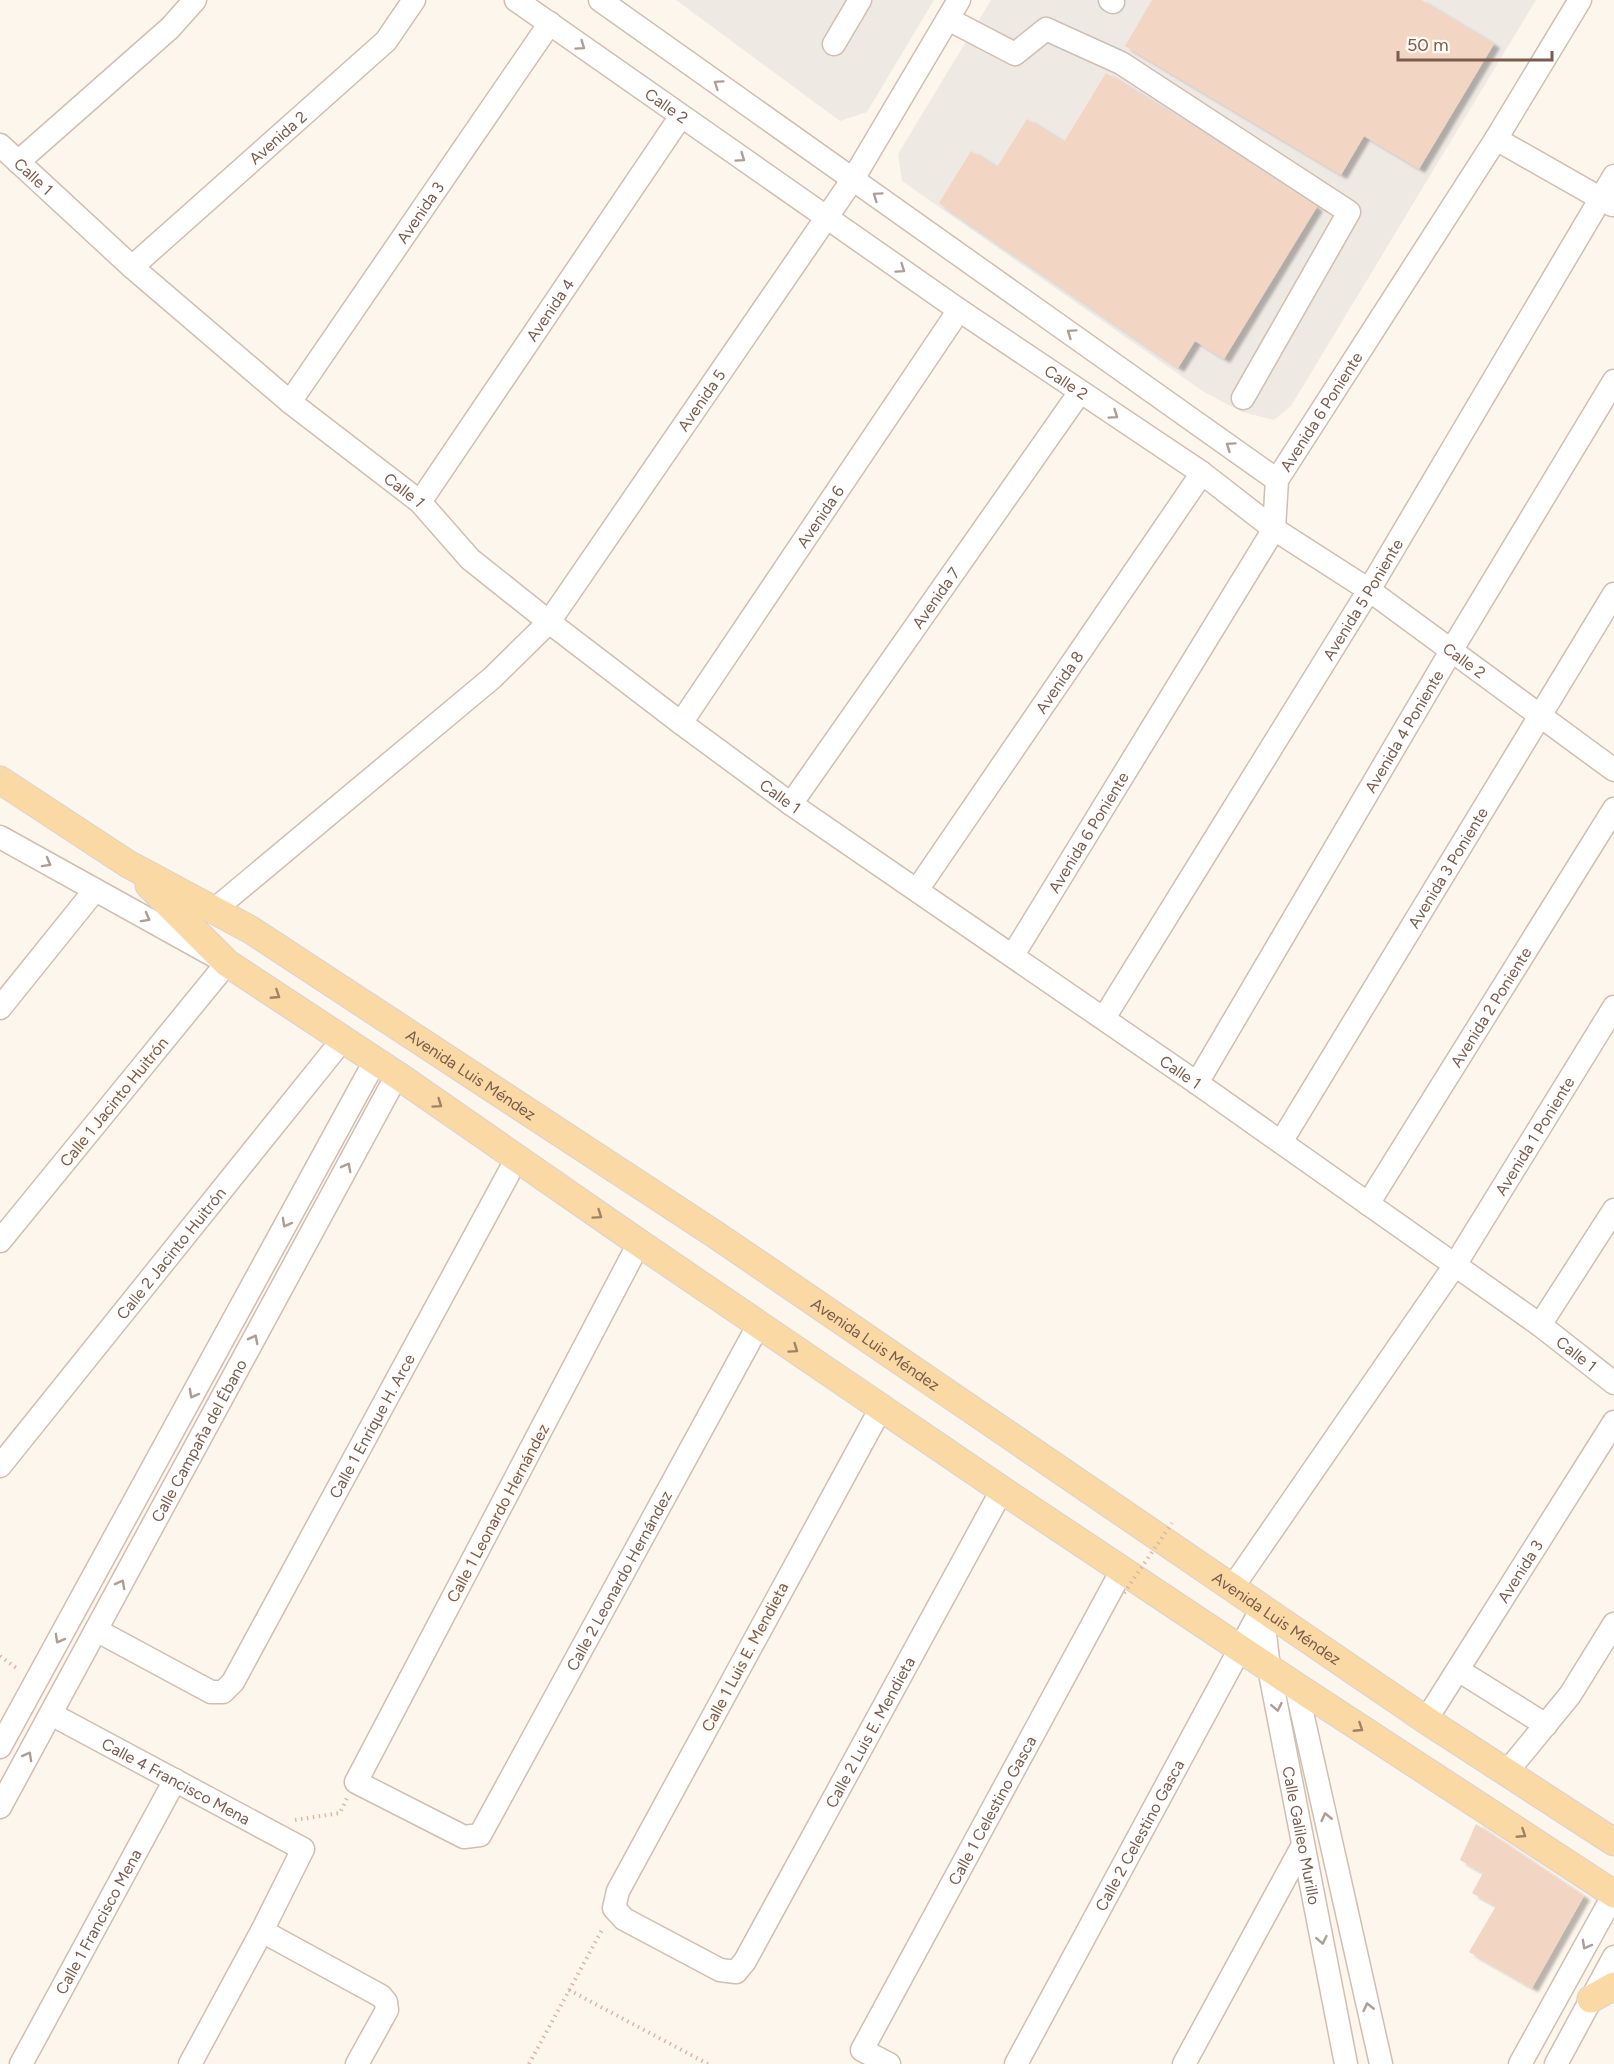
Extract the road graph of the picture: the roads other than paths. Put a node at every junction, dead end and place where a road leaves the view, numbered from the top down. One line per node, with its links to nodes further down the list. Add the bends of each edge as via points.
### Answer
1 (195, 0): 13 (street, via 170,28)
2 (414, 0): 18 (street, Avenida 2, via 386,41)
3 (516, 0): 8 (street, Calle 2)
4 (600, 0): 15 (street, one-way to 4)
5 (860, 0): 9 (street)
6 (1580, 0): 11 (street, Avenida 6 Poniente)
7 (953, 9): 15 (street, Avenida 5); 22 (street, via 1015,54 1046,29 1120,63 1349,212)
8 (550, 23): 10 (street, Calle 2, one-way to 10); 23 (street, Avenida 3)
9 (834, 44)
10 (681, 116): 17 (street, Calle 2, one-way to 17); 26 (street, Avenida 4)
11 (1496, 139): 16 (street); 25 (street, Avenida 6 Poniente)
12 (0, 145): 13 (street, Calle 1)
13 (18, 162): 18 (street, Calle 1)
14 (1614, 176): 16 (street, Avenida 5 Poniente)
15 (853, 179): 17 (street, Avenida 5); 25 (street, one-way to 15)
16 (1607, 202): 28 (street, Avenida 5 Poniente)
17 (826, 218): 19 (street, Calle 2, one-way to 19); 30 (street, Avenida 5)
18 (132, 267): 23 (street, Calle 1)
19 (959, 310): 21 (street, Calle 2); 33 (street, Avenida 6)
20 (1614, 381): 31 (street, Avenida 4 Poniente)
21 (1080, 392): 24 (street, Calle 2, one-way to 24); 36 (street, Avenida 7)
22 (1243, 398)
23 (290, 402): 26 (street, Calle 1)
24 (1202, 474): 27 (street, Calle 2); 41 (street, Avenida 8)
25 (1277, 480): 27 (street, Avenida 6 Poniente)
26 (420, 502): 30 (street, Calle 1, via 470,559)
27 (1275, 529): 28 (street, Calle 2); 43 (street, Avenida 6 Poniente)
28 (1369, 590): 31 (street, Calle 2); 47 (street, Avenida 5 Poniente)
29 (1614, 594): 32 (street, Avenida 3 Poniente)
30 (549, 622): 33 (street, Calle 1); 42 (street, Avenida 5, via 492,678)
31 (1451, 651): 32 (street, Calle 2); 50 (street, Avenida 4 Poniente)
32 (1539, 717): 34 (street, Calle 2); 51 (street, Avenida 3 Poniente)
33 (681, 723): 36 (street, Calle 1)
34 (1614, 770)
35 (0, 780): 39 (main road, Avenida Luis Méndez)
36 (791, 804): 41 (street, Calle 1)
37 (1614, 809): 53 (street, Avenida 2 Poniente)
38 (0, 837): 40 (street, Avenida Luis Méndez, one-way to 40)
39 (128, 864): 42 (main road, Avenida Luis Méndez); 44 (main road, Avenida Luis Méndez)
40 (94, 890): 44 (street, Avenida Luis Méndez, one-way to 44); 45 (street)
41 (917, 891): 43 (street, Calle 1)
42 (214, 910): 66 (main road, Avenida Luis Méndez, via 251,930 706,1229)
43 (1013, 955): 47 (street, Calle 1)
44 (227, 963): 48 (main road, Avenida Luis Méndez, one-way to 48); 55 (street, Calle 1 Jacinto Huitrón)
45 (0, 1008)
46 (1614, 1008): 57 (street, Avenida 1 Poniente)
47 (1104, 1018): 50 (street, Calle 1)
48 (343, 1039): 49 (main road, Avenida Luis Méndez); 63 (street, Calle 2 Jacinto Huitrón)
49 (386, 1068): 52 (main road, Avenida Luis Méndez, one-way to 52); 69 (street, Calle Campaña del Ébano, one-way to 49); 77 (street, Calle Campaña del Ébano, one-way to 77)
50 (1197, 1083): 51 (street, Calle 1)
51 (1281, 1142): 53 (street, Calle 1)
52 (517, 1158): 56 (main road, Avenida Luis Méndez, one-way to 56); 69 (street, Calle 1 Enrique H. Arce, via 233,1682 223,1692 211,1692)
53 (1368, 1204): 57 (street, Calle 1)
54 (1614, 1210): 59 (street)
55 (0, 1241)
56 (639, 1244): 58 (main road, Avenida Luis Méndez); 81 (street, Calle 1 Leonardo Hernández, via 356,1782 464,1837)
57 (1455, 1265): 59 (street, Calle 1); 66 (street, Avenida 1 Poniente)
58 (759, 1324): 61 (main road, Avenida Luis Méndez, one-way to 61); 81 (street, Calle 2 Leonardo Hernández)
59 (1540, 1325): 60 (street, Calle 1)
60 (1614, 1383)
61 (881, 1408): 64 (main road, Avenida Luis Méndez); 87 (street, Calle 1 Luis E. Mendieta, via 618,1892 614,1908 624,1919 720,1970)
62 (1614, 1422): 72 (street, Avenida 3)
63 (0, 1466)
64 (1002, 1490): 65 (main road, Avenida Luis Méndez); 87 (street, Calle 2 Luis E. Mendieta)
65 (1123, 1581): 70 (main road, Avenida Luis Méndez); 93 (street, Calle 1 Celestino Gasca, via 862,2050)
66 (1232, 1587): 67 (main road, Avenida Luis Méndez)
67 (1262, 1608): 70 (street, Calle 2 Celestino Gasca); 71 (street, Calle Galileo Murillo); 75 (main road, Avenida Luis Méndez)
68 (1614, 1624): 76 (street, via 1570,1695)
69 (96, 1630): 74 (street, Calle Campaña del Ébano)
70 (1241, 1648): 71 (main road, Avenida Luis Méndez); 94 (street, Calle 2 Celestino Gasca)
71 (1269, 1668): 73 (main road, Avenida Luis Méndez); 83 (street, Calle Galileo Murillo, one-way to 83)
72 (1458, 1670): 75 (street, Avenida 3); 76 (street)
73 (1296, 1686): 84 (main road, Avenida Luis Méndez, one-way to 84); 96 (street, Calle Galileo Murillo, one-way to 73)
74 (51, 1714): 79 (street, Calle 4 Francisco Mena); 80 (street, Calle Campaña del Ébano, one-way to 74)
75 (1426, 1720): 78 (main road, Avenida Luis Méndez)
76 (1546, 1725): 78 (street)
77 (0, 1747)
78 (1506, 1773): 82 (main road, Avenida Luis Méndez)
79 (175, 1780): 85 (street, Calle 4 Francisco Mena, via 294,1843); 90 (street, Calle 1 Francisco Mena)
80 (0, 1807)
81 (480, 1835)
82 (1614, 1842)
83 (1303, 1845): 89 (street, Calle Galileo Murillo, one-way to 89); 95 (street)
84 (1614, 1894): 97 (street, one-way to 97)
85 (262, 1931): 91 (street); 92 (street, via 386,2002 387,2010)
86 (1614, 1957): 88 (street)
87 (736, 1971)
88 (1603, 1992): 98 (street)
89 (1347, 2063)
90 (21, 2064)
91 (190, 2064)
92 (357, 2064)
93 (889, 2064)
94 (1016, 2064)
95 (1184, 2064)
96 (1381, 2064)
97 (1520, 2064)
98 (1556, 2064)

